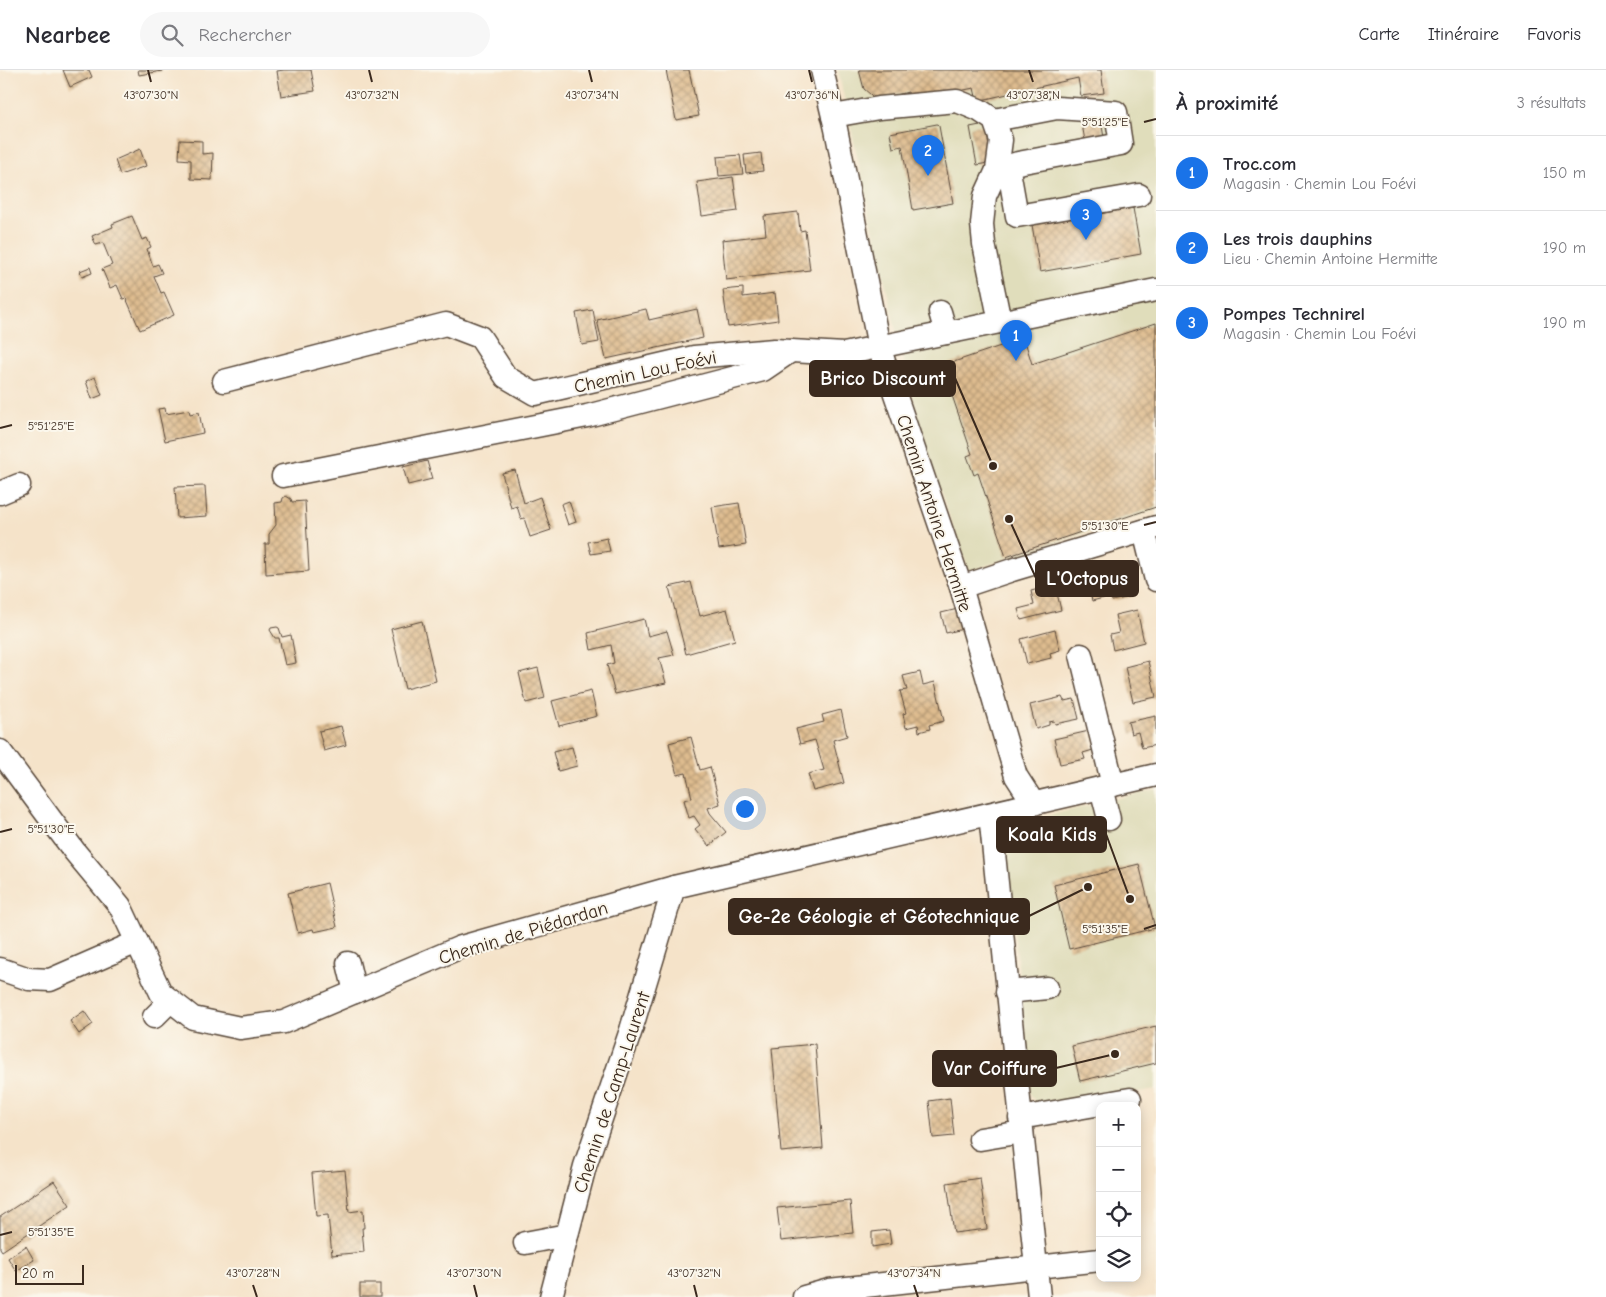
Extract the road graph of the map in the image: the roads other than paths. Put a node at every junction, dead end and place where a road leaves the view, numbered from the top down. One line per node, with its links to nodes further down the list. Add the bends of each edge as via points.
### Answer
1 (822, 70): 2 (street, Chemin Antoine Hermitte)
2 (833, 116): 3 (street, via 957,101); 8 (street, Chemin Antoine Hermitte)
3 (994, 120): 4 (street, via 1001,140); 4 (street, via 1057,108 1116,112 1121,144)
4 (1003, 168): 5 (street, via 1017,216); 7 (street, via 985,196 982,224)
5 (1139, 195)
6 (1156, 290): 7 (street, Chemin Lou Foévi, via 1032,306)
7 (1000, 322): 8 (street, Chemin Lou Foévi, via 943,323)
8 (879, 347): 9 (street, Chemin Lou Foévi, via 844,354); 14 (street, Chemin Antoine Hermitte)
9 (791, 351): 10 (street, Chemin Lou Foévi, via 694,357 535,394 506,377 480,337 446,324); 11 (street, via 763,370 588,416)
10 (224, 381)
11 (283, 476)
12 (1138, 536): 13 (street); 14 (street)
13 (1156, 580)
14 (960, 587): 19 (street, Chemin Antoine Hermitte, via 1016,776)
15 (1080, 655): 18 (street)
16 (0, 751): 23 (street, Chemin de Piédardan, via 75,852 120,906)
17 (1156, 776): 18 (street, Chemin de Piédardan)
18 (1107, 786): 19 (street, Chemin de Piédardan); 21 (street)
19 (1034, 804): 20 (street, Chemin de Piédardan)
20 (990, 814): 22 (street, Chemin de Piédardan); 28 (street)
21 (1109, 819)
22 (674, 888): 27 (street, Chemin de Piédardan, via 461,947); 34 (street, Chemin de Camp-Laurent)
23 (137, 942): 25 (street, via 50,980 29,979); 29 (street, Chemin de Piédardan, via 161,993)
24 (348, 963): 27 (street)
25 (0, 969)
26 (1047, 988): 28 (street)
27 (355, 992): 29 (street, Chemin de Piédardan, via 284,1022 240,1028 193,1018)
28 (1007, 992): 32 (street)
29 (170, 1001): 30 (street)
30 (154, 1017)
31 (1130, 1099): 32 (street)
32 (1021, 1125): 33 (street); 37 (street)
33 (980, 1139)
34 (567, 1235): 35 (street); 38 (street, Chemin de Camp-Laurent)
35 (525, 1243)
36 (1096, 1260): 37 (street)
37 (1036, 1266): 39 (street, via 829,1290); 40 (street)
38 (551, 1297)
39 (804, 1297)
40 (1039, 1297)

